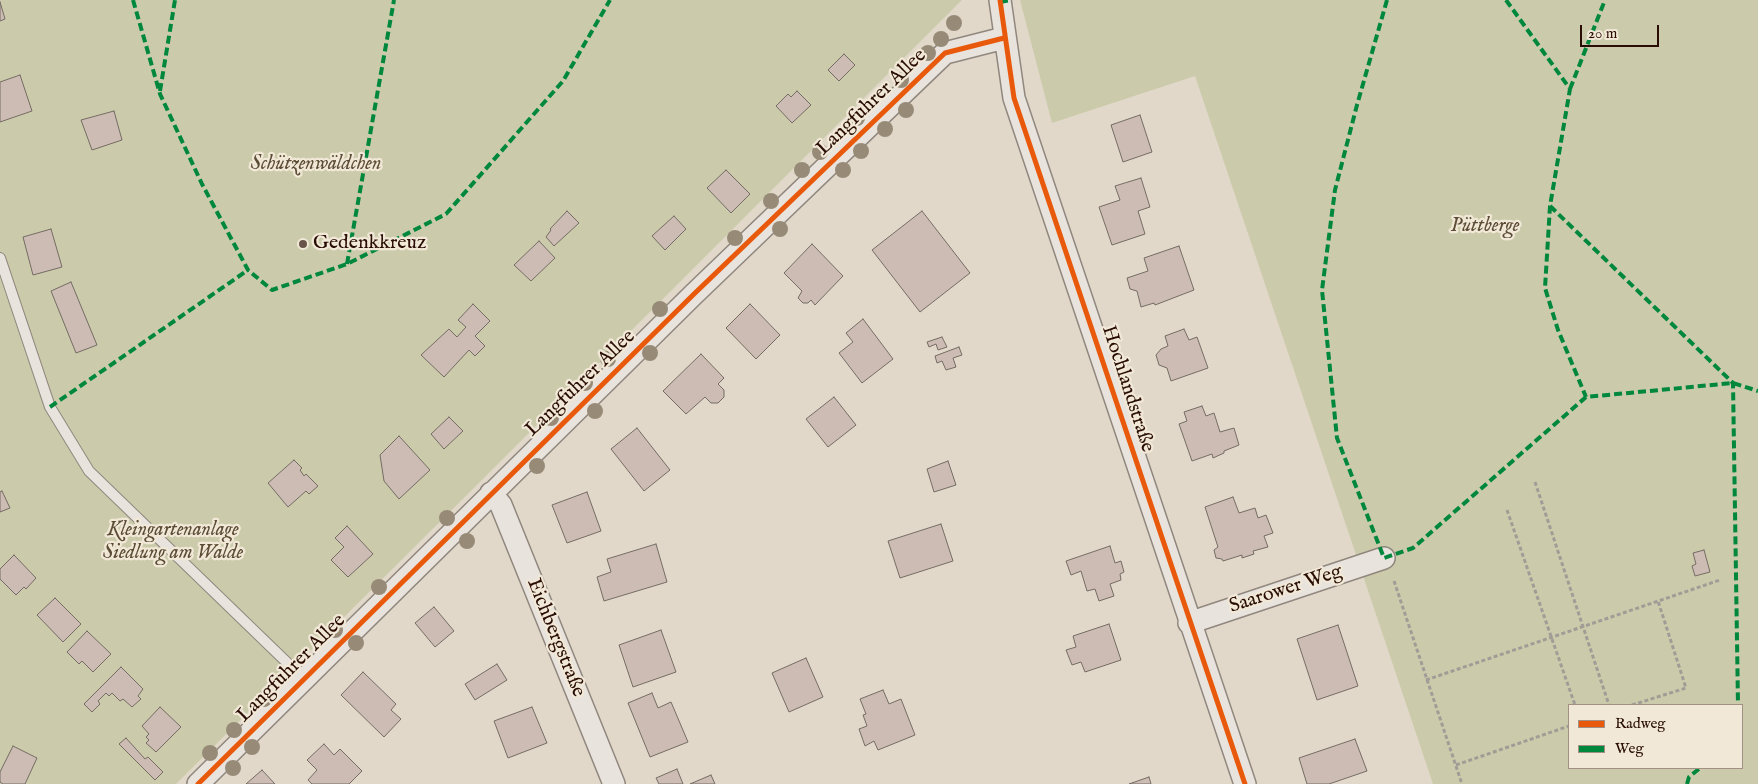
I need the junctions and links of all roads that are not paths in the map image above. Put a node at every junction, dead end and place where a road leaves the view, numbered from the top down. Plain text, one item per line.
1 (1000, 0) edge
2 (1004, 38) junction
3 (0, 258) edge
4 (491, 493) junction
5 (1384, 558) dead end
6 (1189, 623) junction
7 (304, 679) junction
8 (198, 784) edge
9 (614, 784) edge
10 (1245, 784) edge

1 - 2 street, Hochlandstraße
2 - 4 street, Langfuhrer Allee
2 - 6 street, Hochlandstraße
3 - 7 lane
4 - 7 street, Langfuhrer Allee
4 - 9 street, Eichbergstraße
5 - 6 street, Saarower Weg
6 - 10 street, Hochlandstraße
7 - 8 street, Langfuhrer Allee

